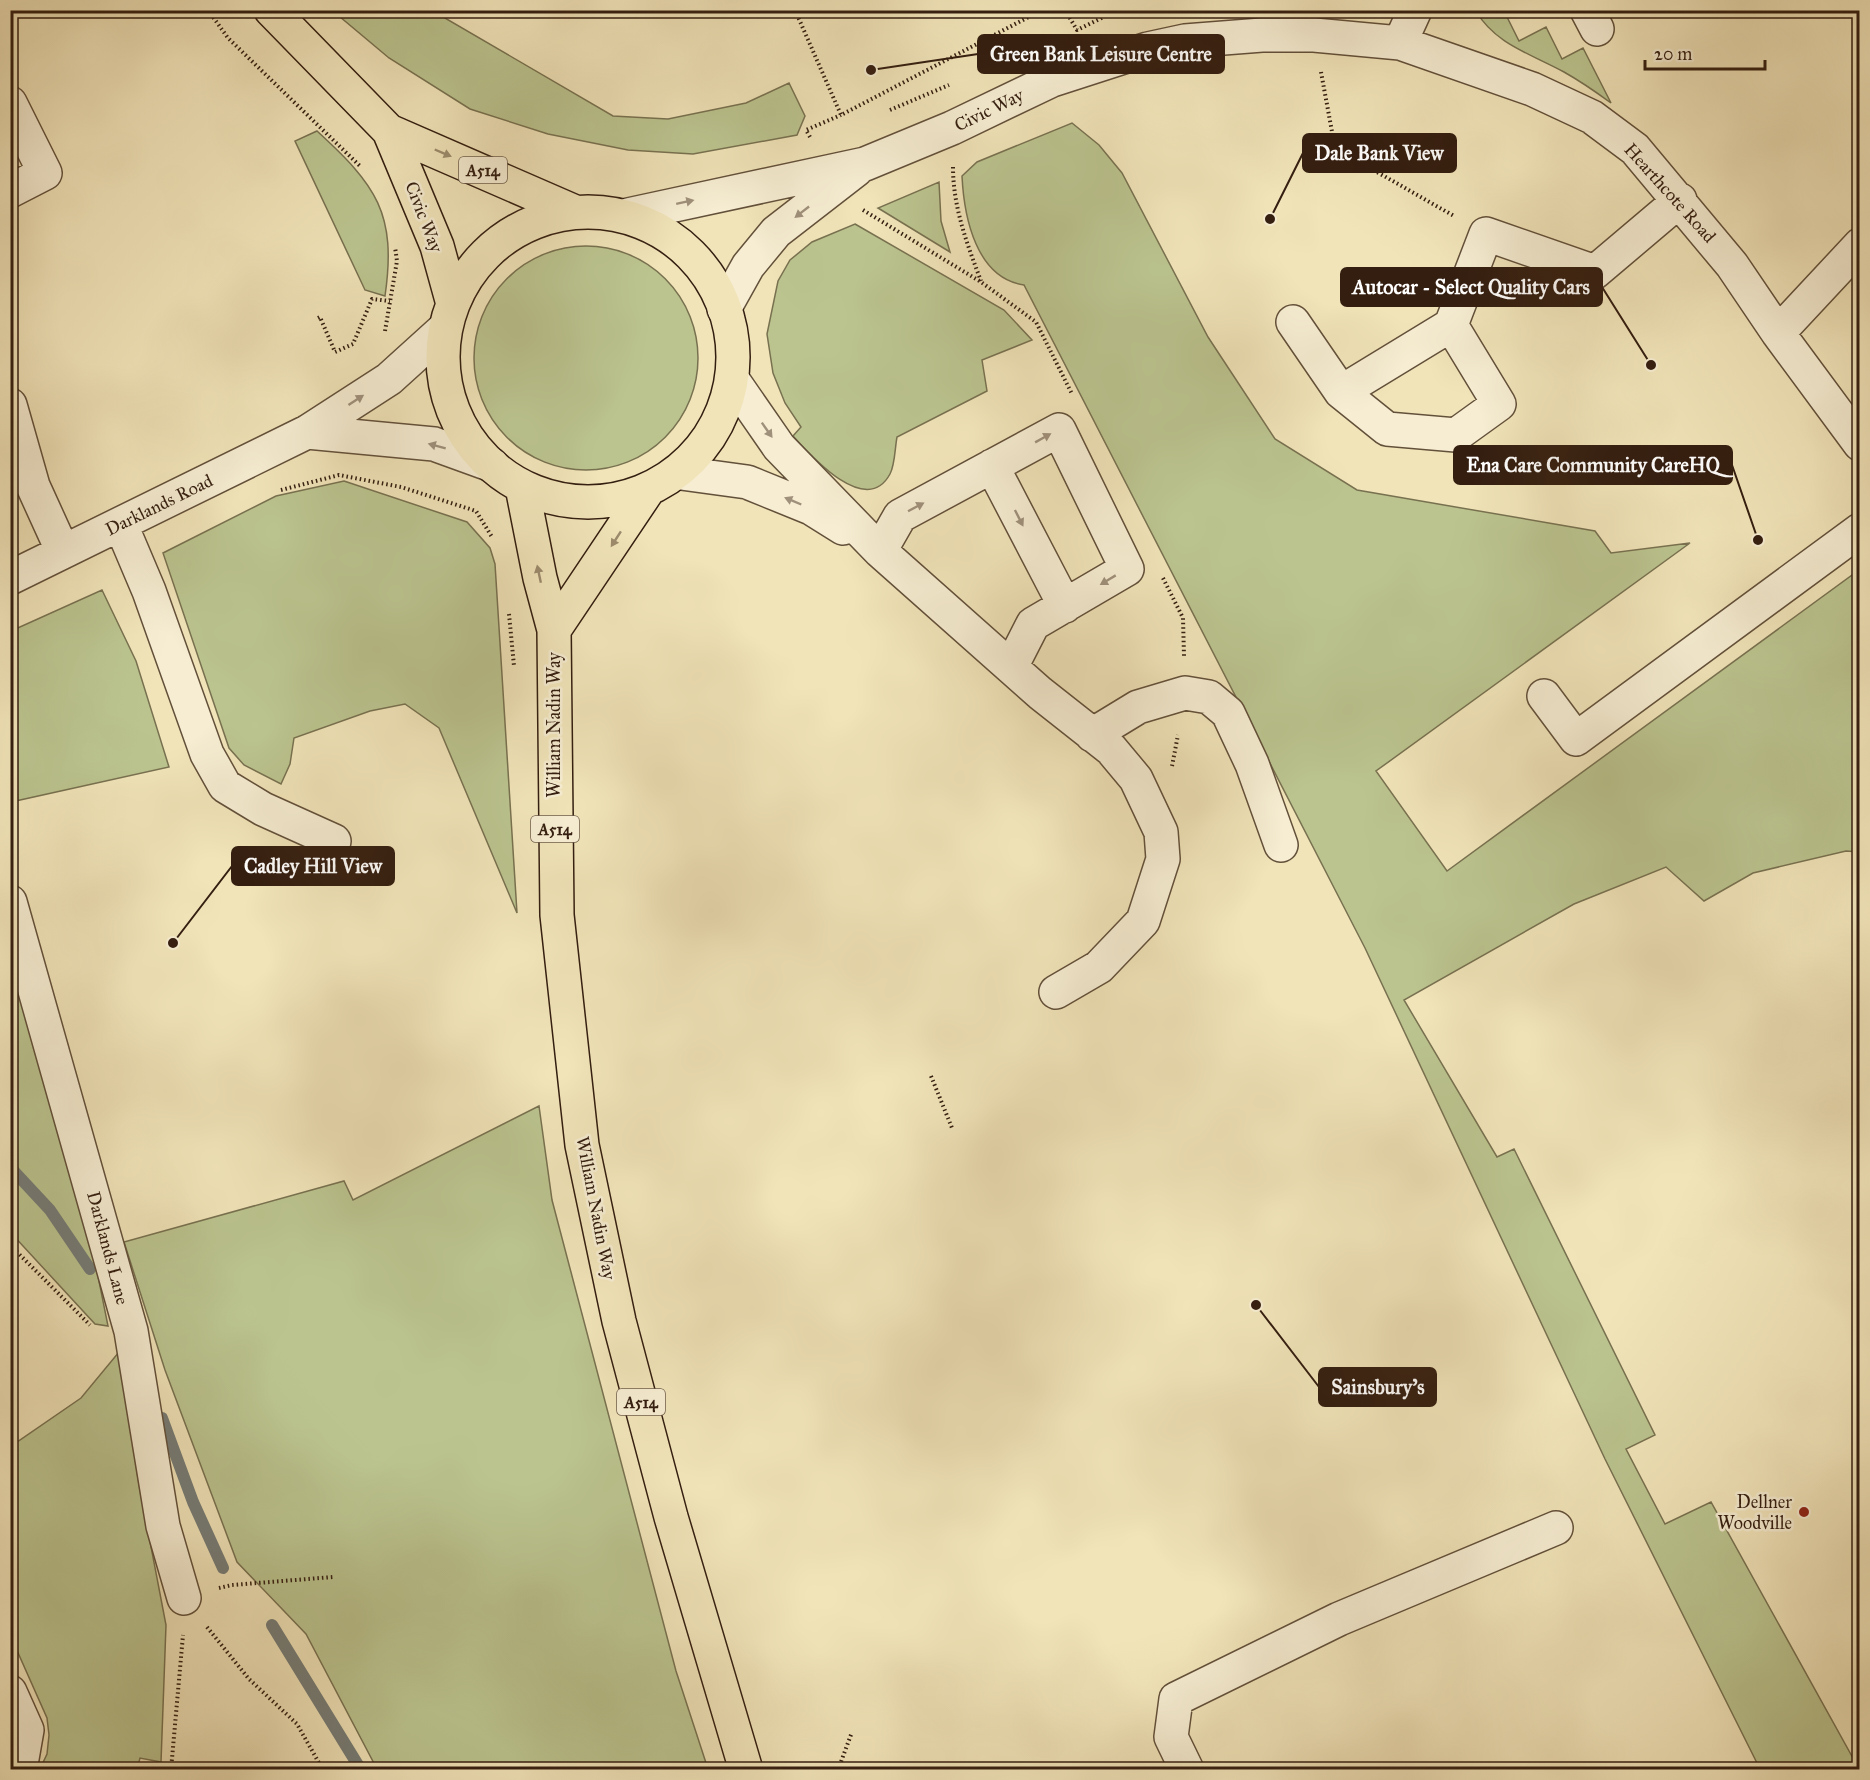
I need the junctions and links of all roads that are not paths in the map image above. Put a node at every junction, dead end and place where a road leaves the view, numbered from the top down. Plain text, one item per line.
1 (270, 10) edge
2 (1415, 10) edge
3 (1400, 44) junction
4 (10, 103) edge
5 (389, 131) junction
6 (865, 164) junction
7 (10, 191) edge
8 (1680, 200) junction
9 (574, 212) junction
10 (628, 214) junction
11 (1860, 245) edge
12 (724, 309) junction
13 (447, 318) junction
14 (1293, 322) dead end
15 (1451, 326) junction
16 (1778, 333) junction
17 (734, 382) junction
18 (1341, 392) junction
19 (10, 405) edge
20 (307, 432) junction
21 (1860, 444) edge
22 (492, 465) junction
23 (992, 466) junction
24 (681, 473) junction
25 (522, 487) junction
26 (648, 490) junction
27 (121, 525) junction
28 (1860, 530) edge
29 (880, 551) junction
30 (63, 552) junction
31 (10, 578) edge
32 (1065, 606) junction
33 (554, 630) junction
34 (1011, 667) junction
35 (1544, 696) dead end
36 (1092, 735) junction
37 (334, 841) dead end
38 (1281, 845) dead end
39 (10, 902) edge
40 (1056, 992) dead end
41 (1556, 1528) dead end
42 (184, 1598) road end
43 (10, 1692) edge
44 (20, 1770) edge
45 (746, 1770) edge
46 (1187, 1770) edge

1 - 5 main road, Civic Way / A514
2 - 3 street
3 - 6 street, Civic Way
3 - 8 street, Hearthcote Road
4 - 7 street
5 -> 9 main road, Civic Way / A514
5 - 13 main road, Civic Way / A514
10 -> 6 street, Civic Way
6 -> 12 street, Civic Way
8 - 15 street
8 - 16 street, Hearthcote Road
9 - 10 main road
9 - 13 main road
10 - 12 main road
11 - 16 street
12 - 17 main road
20 -> 13 street, Darklands Road
13 - 22 main road
14 - 18 street
15 - 18 street
15 - 18 street
16 - 21 street, Hearthcote Road
17 - 24 main road
17 -> 29 street
19 - 30 street
22 -> 20 street
20 - 27 street, Darklands Road
22 - 25 main road
29 -> 23 street
23 -> 32 street
23 -> 32 street
24 - 26 main road
29 -> 24 street
25 - 26 main road
33 -> 25 main road, William Nadin Way / A514
26 -> 33 main road, William Nadin Way
27 - 30 street, Darklands Road
27 - 37 street
28 - 35 street
29 - 34 street
30 - 31 street, Darklands Road
32 - 34 street
33 - 45 main road, William Nadin Way / A514
34 - 36 street
36 - 38 street
36 - 40 street
39 - 42 street, Darklands Lane
41 - 46 street
43 - 44 street

